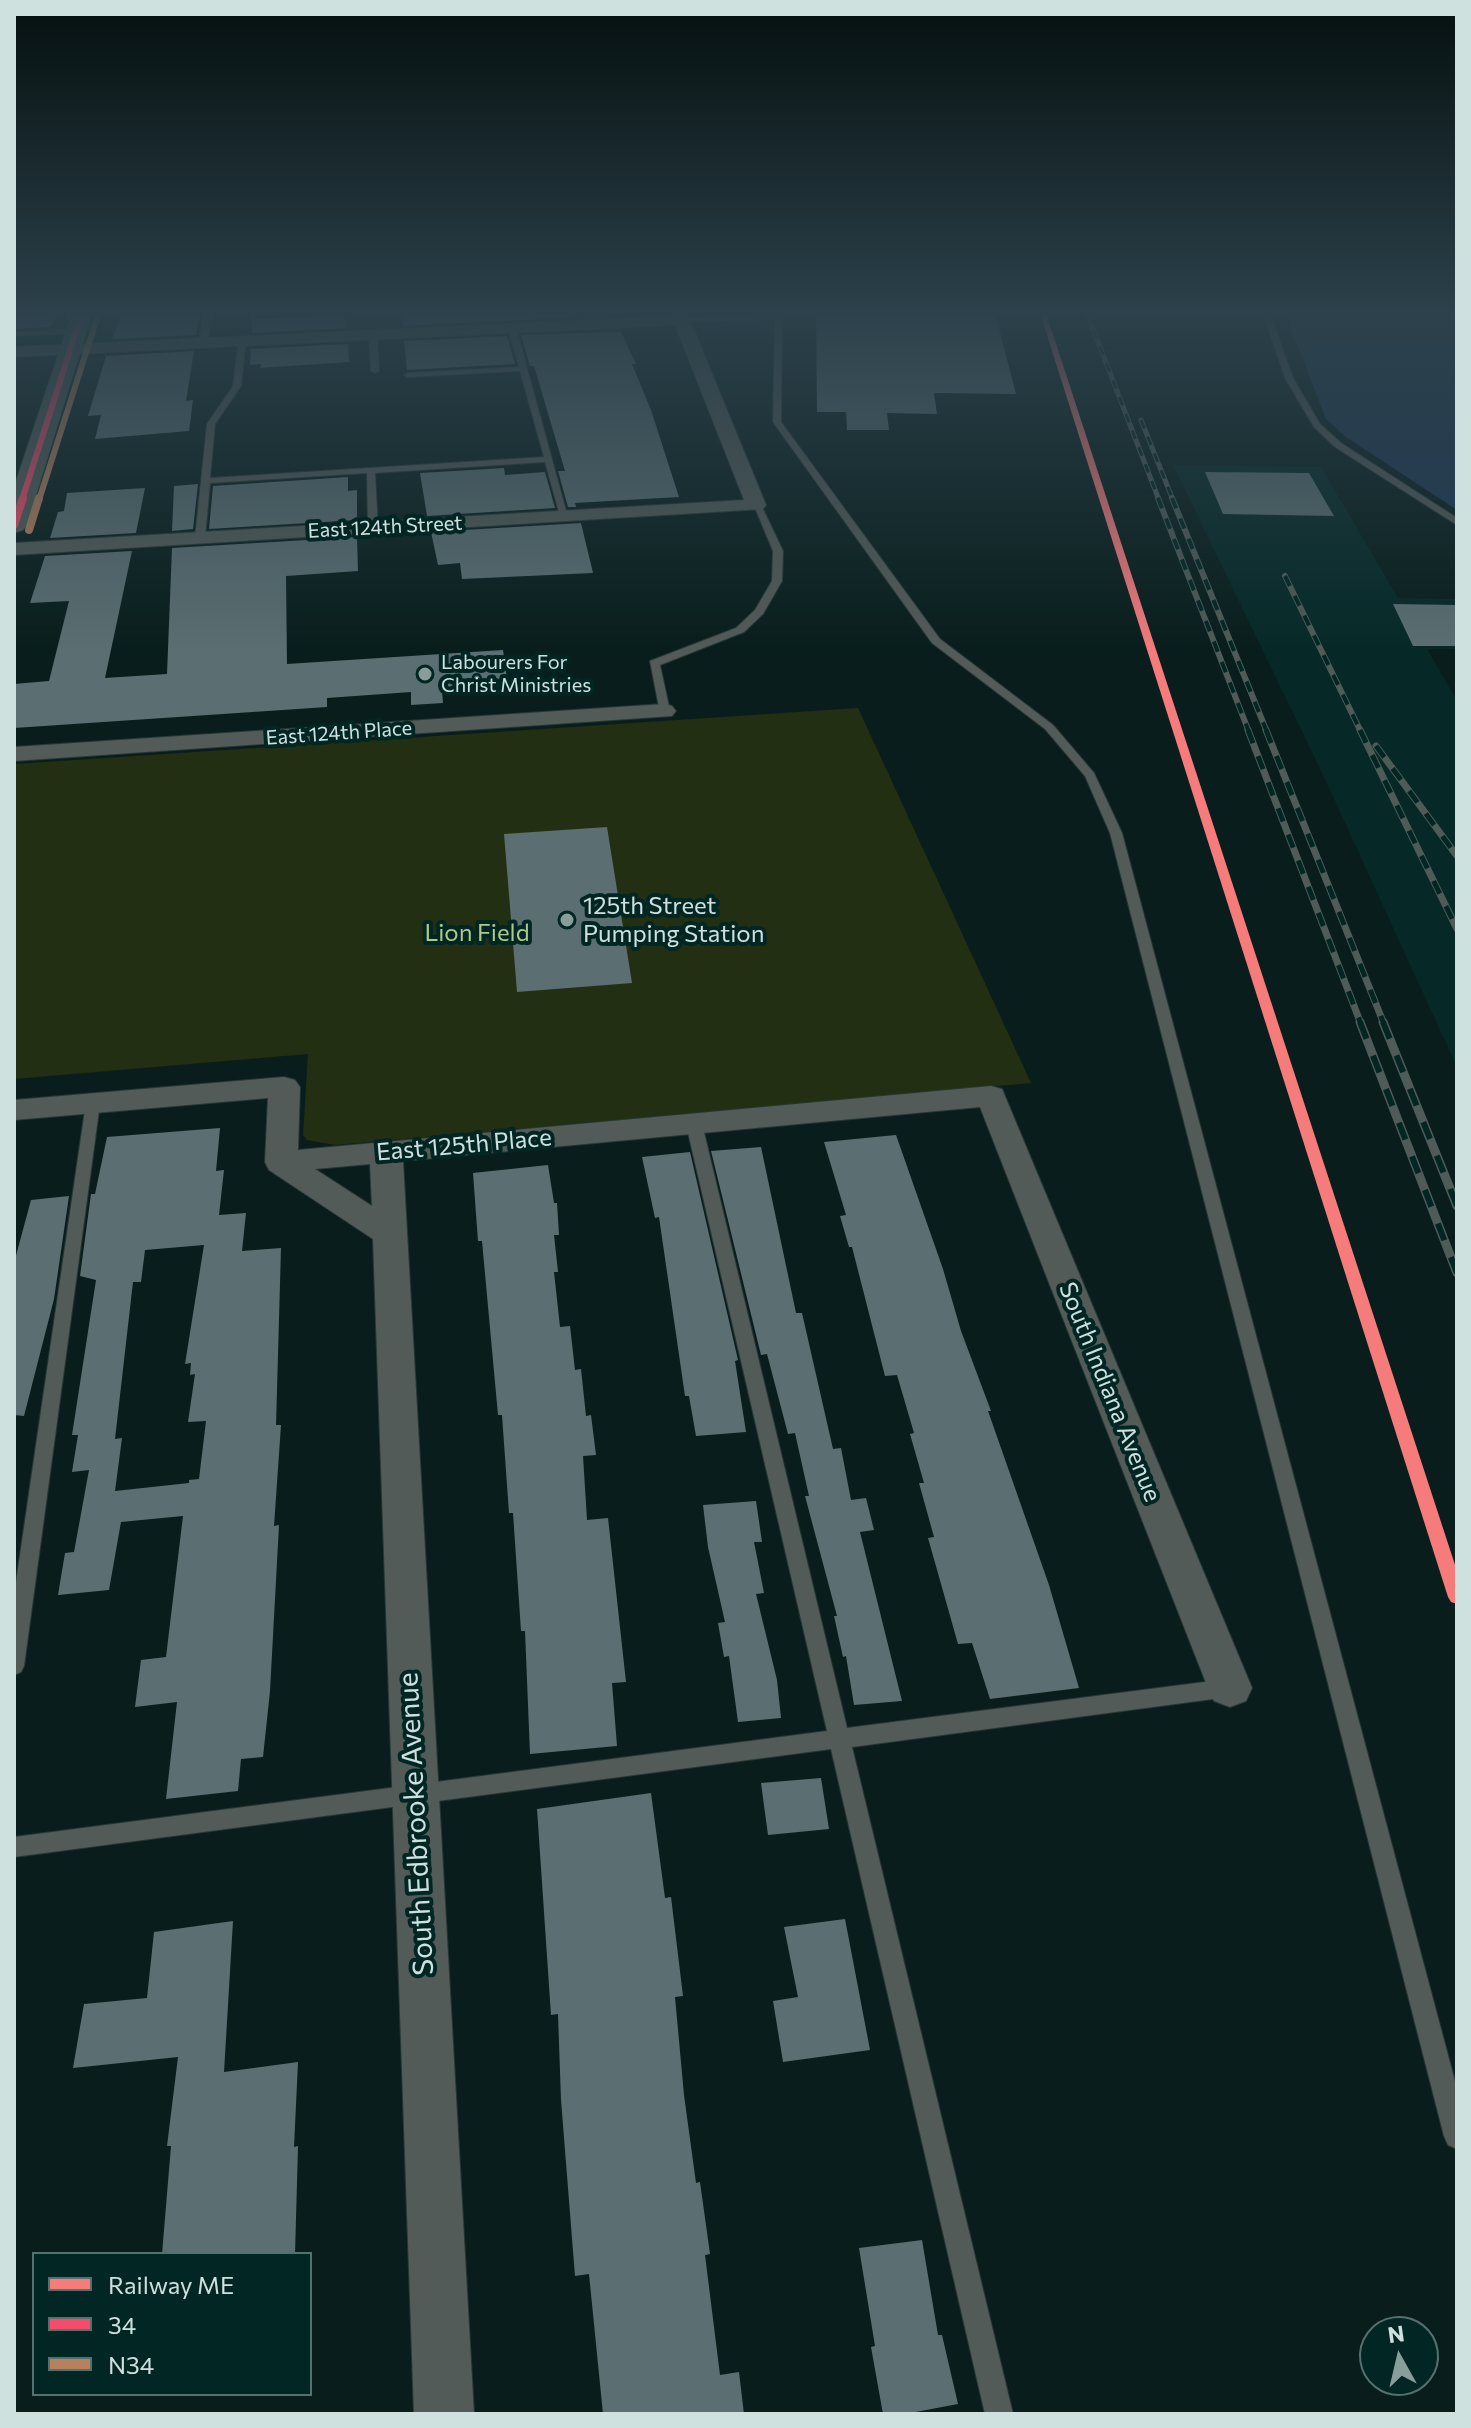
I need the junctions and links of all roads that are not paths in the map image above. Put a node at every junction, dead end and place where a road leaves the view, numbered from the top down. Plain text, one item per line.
1 (45, 426) edge
2 (211, 426) edge
3 (540, 426) edge
4 (724, 426) edge
5 (780, 426) edge
6 (1318, 426) edge
7 (549, 459) junction
8 (371, 471) junction
9 (205, 481) junction
10 (756, 505) junction
11 (565, 516) junction
12 (1457, 522) edge
13 (14, 525) edge
14 (373, 528) junction
15 (200, 538) junction
16 (14, 549) edge
17 (664, 711) joint
18 (14, 754) edge
19 (991, 1096) joint
20 (93, 1103) junction
21 (14, 1110) edge
22 (694, 1124) junction
23 (386, 1152) junction
24 (281, 1162) junction
25 (389, 1234) junction
26 (14, 1666) edge
27 (1230, 1688) joint
28 (840, 1739) junction
29 (415, 1794) junction
30 (14, 1847) edge
31 (1457, 2136) edge
32 (444, 2414) edge
33 (999, 2414) edge

1 - 13 main road
2 - 9 lane
3 - 7 lane
4 - 10 street
5 - 31 lane
6 - 12 lane
7 - 8 lane
7 - 11 lane
8 - 9 lane
8 - 14 lane
9 - 15 lane
10 - 11 street, East 124th Street
10 - 17 lane
11 - 14 street, East 124th Street
14 - 15 street, East 124th Street
15 - 16 street, East 124th Street
17 - 18 street, East 124th Place
19 - 22 street, East 125th Place
19 - 27 street, South Indiana Avenue
20 - 21 street
20 - 24 street
20 - 26 lane
22 - 23 street, East 125th Place
22 - 28 lane
23 - 24 street, East 125th Place
23 - 25 street, South Edbrooke Avenue
24 - 25 street
25 - 29 street, South Edbrooke Avenue
27 - 28 lane
28 - 29 lane
28 - 33 lane
29 - 30 lane
29 - 32 street, South Edbrooke Avenue

